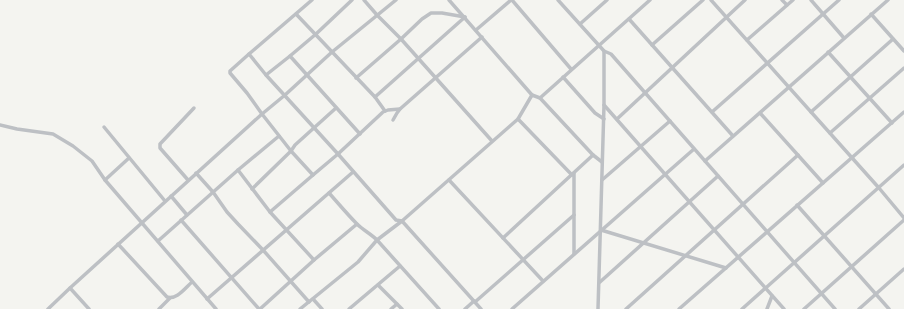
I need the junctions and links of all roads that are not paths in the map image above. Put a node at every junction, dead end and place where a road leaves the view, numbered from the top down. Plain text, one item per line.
1 (312, 0) edge
2 (352, 0) edge
3 (364, 0) edge
4 (396, 0) edge
5 (449, 0) edge
6 (511, 0) edge
7 (558, 0) edge
8 (606, 0) edge
9 (650, 0) edge
10 (703, 0) edge
11 (711, 0) edge
12 (745, 0) edge
13 (782, 0) edge
14 (793, 0) edge
15 (811, 0) edge
16 (840, 0) edge
17 (888, 0) edge
18 (787, 5) junction
19 (296, 14) junction
20 (823, 14) junction
21 (871, 14) junction
22 (377, 15) junction
23 (727, 17) junction
24 (465, 18) junction
25 (629, 19) junction
26 (580, 24) junction
27 (476, 30) junction
28 (316, 34) junction
29 (482, 37) junction
30 (844, 38) junction
31 (401, 39) junction
32 (893, 39) junction
33 (747, 40) junction
34 (652, 45) junction
35 (599, 46) junction
36 (604, 51) junction
37 (904, 51) edge
38 (332, 52) junction
39 (828, 52) junction
40 (249, 54) junction
41 (290, 56) junction
42 (418, 58) junction
43 (768, 63) junction
44 (572, 68) junction
45 (672, 68) junction
46 (904, 68) edge
47 (266, 75) junction
48 (306, 75) junction
49 (563, 77) junction
50 (850, 77) junction
51 (356, 78) junction
52 (435, 78) junction
53 (789, 87) junction
54 (645, 93) junction
55 (285, 95) junction
56 (532, 95) junction
57 (375, 97) junction
58 (540, 98) junction
59 (870, 98) junction
60 (604, 105) junction
61 (194, 108) dead end
62 (336, 108) junction
63 (400, 109) junction
64 (386, 111) junction
65 (712, 112) junction
66 (811, 112) junction
67 (904, 112) edge
68 (760, 113) junction
69 (262, 114) junction
70 (518, 119) junction
71 (604, 119) junction
72 (617, 119) junction
73 (393, 120) dead end
74 (670, 121) junction
75 (892, 123) junction
76 (0, 125) edge
77 (104, 127) dead end
78 (314, 128) junction
79 (360, 134) junction
80 (830, 134) junction
81 (279, 136) junction
82 (733, 136) junction
83 (492, 142) junction
84 (641, 147) junction
85 (694, 149) junction
86 (291, 151) junction
87 (338, 154) junction
88 (593, 154) junction
89 (798, 155) junction
90 (129, 158) junction
91 (851, 158) junction
92 (705, 161) junction
93 (602, 162) junction
94 (904, 165) edge
95 (238, 170) junction
96 (353, 172) junction
97 (196, 173) junction
98 (573, 174) junction
99 (665, 174) junction
100 (313, 175) junction
101 (718, 176) junction
102 (105, 180) junction
103 (188, 180) junction
104 (449, 180) junction
105 (602, 180) junction
106 (823, 183) junction
107 (252, 188) junction
108 (879, 188) junction
109 (213, 192) junction
110 (329, 193) junction
111 (171, 196) junction
112 (165, 201) junction
113 (689, 202) junction
114 (743, 204) junction
115 (797, 205) junction
116 (270, 212) junction
117 (187, 215) junction
118 (574, 215) junction
119 (904, 219) edge
120 (181, 220) junction
121 (402, 221) junction
122 (142, 222) junction
123 (357, 224) junction
124 (287, 230) junction
125 (601, 230) junction
126 (714, 230) junction
127 (767, 232) junction
128 (824, 236) junction
129 (503, 238) junction
130 (377, 240) junction
131 (158, 241) junction
132 (643, 243) junction
133 (118, 244) junction
134 (263, 250) junction
135 (574, 254) junction
136 (686, 256) junction
137 (738, 257) junction
138 (314, 260) junction
139 (523, 260) junction
140 (794, 263) junction
141 (400, 266) junction
142 (852, 267) junction
143 (726, 268) junction
144 (904, 269) edge
145 (232, 278) junction
146 (543, 281) junction
147 (192, 282) junction
148 (291, 282) junction
149 (599, 282) junction
150 (378, 285) junction
151 (70, 288) junction
152 (766, 288) junction
153 (821, 294) junction
154 (876, 294) junction
155 (772, 296) junction
156 (170, 298) junction
157 (313, 298) junction
158 (207, 299) junction
159 (309, 302) junction
160 (475, 302) junction
161 (397, 304) junction
162 (48, 309) edge
163 (89, 309) edge
164 (159, 309) edge
165 (216, 309) edge
166 (259, 309) edge
167 (300, 309) edge
168 (322, 309) edge
169 (349, 309) edge
170 (391, 309) edge
171 (402, 309) edge
172 (439, 309) edge
173 (466, 309) edge
174 (481, 309) edge
175 (512, 309) edge
176 (598, 309) edge
177 (626, 309) edge
178 (679, 309) edge
179 (742, 309) edge
180 (767, 309) edge
181 (784, 309) edge
182 (804, 309) edge
183 (835, 309) edge
184 (859, 309) edge
185 (890, 309) edge

1 - 19 street
2 - 28 street
3 - 22 street
4 - 22 street
5 - 24 street
6 - 27 street
6 - 44 street
7 - 26 street
8 - 26 street
9 - 25 street
10 - 34 street
11 - 23 street
12 - 23 street
13 - 18 street
14 - 18 street
15 - 20 street
16 - 20 street
17 - 21 street
18 - 33 street
19 - 28 street
19 - 40 street
20 - 30 street
20 - 43 street
21 - 30 street
21 - 32 street
22 - 31 street
22 - 38 street
23 - 33 street
23 - 45 street
24 - 27 street
24 - 31 street
24 - 42 street
25 - 34 street
25 - 35 street
26 - 35 street
27 - 29 street
28 - 38 street
28 - 41 street
29 - 52 street
29 - 56 street
30 - 39 street
31 - 42 street
31 - 51 street
32 - 37 street
32 - 50 street
33 - 43 street
34 - 45 street
35 - 36 street
35 - 44 street
36 - 54 street
36 - 60 street
38 - 48 street
38 - 51 street
39 - 50 street
39 - 53 street
40 - 47 street
40 - 69 street
41 - 47 street
41 - 48 street
42 - 52 street
42 - 57 street
43 - 53 street
43 - 65 street
44 - 49 street
45 - 54 street
45 - 65 street
46 - 59 street
47 - 55 street
48 - 55 street
48 - 62 street
49 - 58 street
49 - 71 street
50 - 59 street
50 - 66 street
51 - 57 street
52 - 63 street
52 - 83 street
53 - 66 street
53 - 68 street
54 - 72 street
54 - 74 street
55 - 69 street
55 - 78 street
56 - 58 street
56 - 70 street
57 - 64 street
58 - 88 street
59 - 75 street
59 - 80 street
60 - 71 street
60 - 72 street
61 - 103 street
62 - 78 street
62 - 79 street
63 - 64 street
63 - 73 street
64 - 79 street
65 - 82 street
66 - 80 street
67 - 75 street
68 - 82 street
68 - 89 street
69 - 81 street
69 - 97 street
70 - 83 street
70 - 98 street
71 - 93 street
72 - 84 street
74 - 84 street
74 - 85 street
75 - 91 street
76 - 102 street
77 - 90 street
78 - 86 street
78 - 87 street
79 - 87 street
80 - 91 street
81 - 86 street
81 - 95 street
82 - 92 street
83 - 104 street
84 - 99 street
84 - 105 street
85 - 92 street
85 - 99 street
86 - 100 street
86 - 107 street
87 - 96 street
87 - 100 street
88 - 93 street
88 - 98 street
89 - 106 street
89 - 114 street
90 - 102 street
90 - 112 street
91 - 106 street
91 - 108 street
92 - 101 street
93 - 105 street
94 - 108 street
95 - 107 street
95 - 109 street
96 - 110 street
96 - 121 street
97 - 103 street
97 - 109 street
98 - 118 street
98 - 129 street
99 - 113 street
99 - 125 street
100 - 116 street
101 - 113 street
101 - 114 street
102 - 122 street
103 - 111 street
104 - 121 street
104 - 129 street
105 - 125 street
106 - 115 street
107 - 116 street
108 - 119 street
108 - 128 street
109 - 117 street
109 - 134 street
110 - 123 street
110 - 124 street
111 - 112 street
111 - 117 street
112 - 122 street
113 - 126 street
113 - 132 street
114 - 126 street
114 - 127 street
115 - 127 street
115 - 128 street
116 - 124 street
117 - 120 street
118 - 135 street
118 - 139 street
119 - 142 street
120 - 131 street
120 - 145 street
121 - 130 street
121 - 160 street
122 - 131 street
122 - 133 street
123 - 130 street
123 - 138 street
124 - 134 street
124 - 138 street
125 - 132 street
125 - 135 street
125 - 149 street
126 - 136 street
126 - 137 street
127 - 137 street
127 - 140 street
128 - 140 street
128 - 142 street
129 - 139 street
130 - 141 street
130 - 157 street
131 - 147 street
132 - 136 street
132 - 149 street
133 - 151 street
133 - 156 street
134 - 145 street
134 - 148 street
135 - 146 street
136 - 143 street
136 - 177 street
137 - 143 street
137 - 152 street
138 - 148 street
139 - 146 street
139 - 160 street
140 - 152 street
140 - 153 street
141 - 150 street
141 - 172 street
142 - 153 street
142 - 154 street
143 - 178 street
144 - 154 street
145 - 158 street
145 - 166 street
146 - 175 street
147 - 156 street
147 - 158 street
148 - 159 street
148 - 166 street
149 - 176 street
150 - 161 street
150 - 169 street
151 - 162 street
151 - 163 street
152 - 155 street
152 - 179 street
153 - 182 street
153 - 183 street
154 - 184 street
154 - 185 street
155 - 180 street
155 - 181 street
156 - 164 street
157 - 159 street
157 - 168 street
158 - 165 street
159 - 167 street
160 - 173 street
160 - 174 street
161 - 170 street
161 - 171 street

